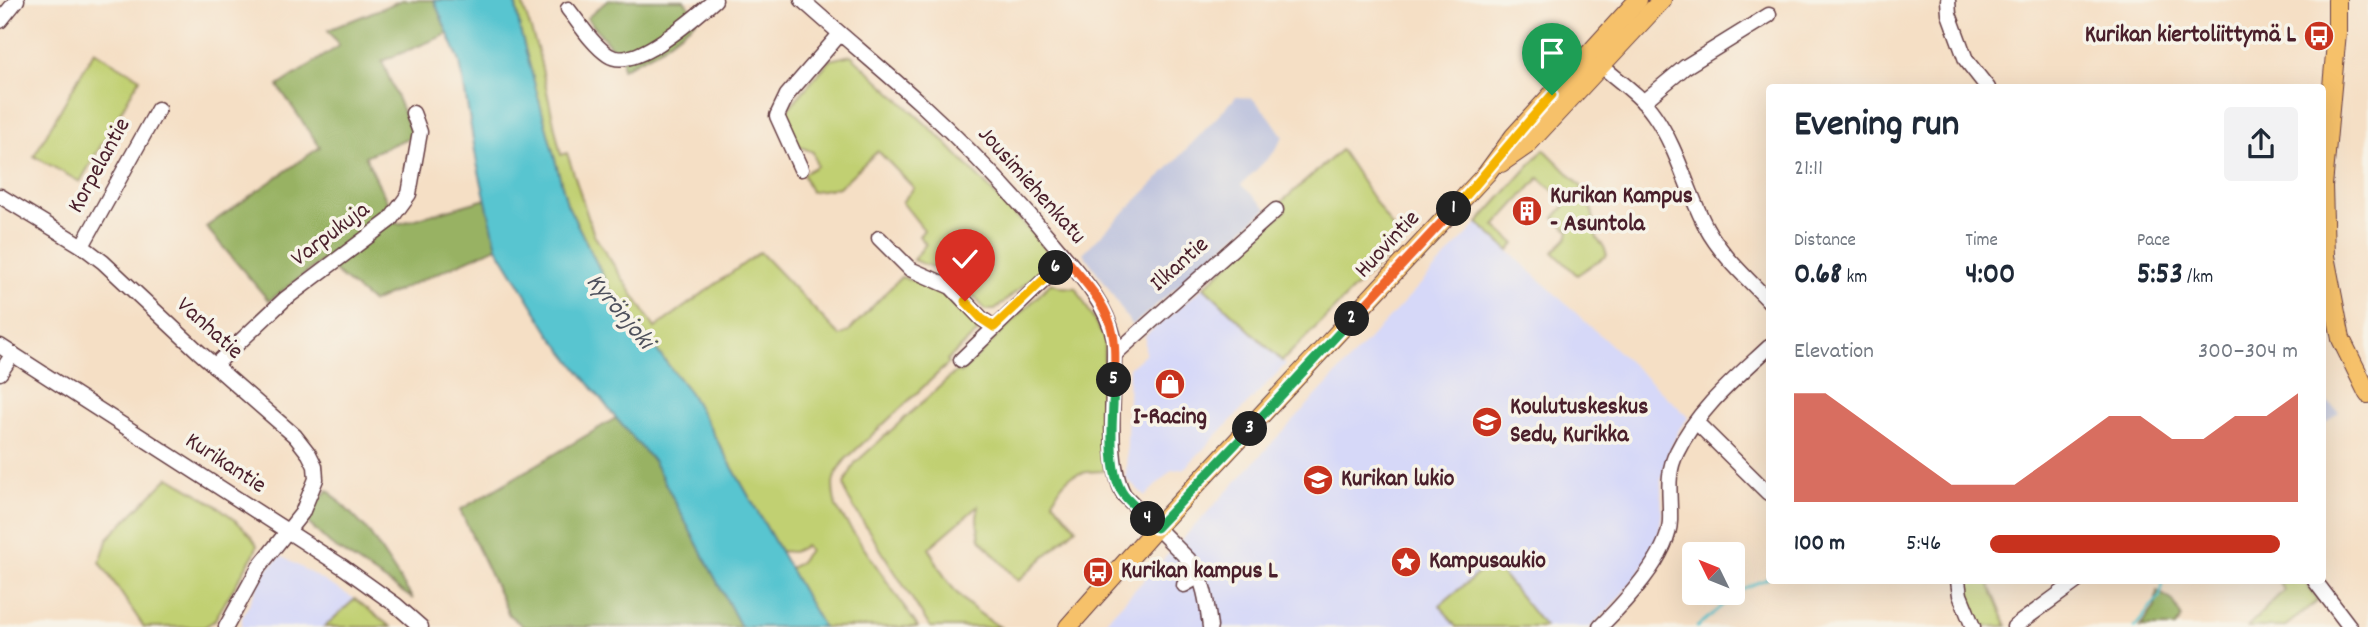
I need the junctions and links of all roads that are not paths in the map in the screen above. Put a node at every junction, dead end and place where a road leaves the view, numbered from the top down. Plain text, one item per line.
1 (16, 0) edge
2 (715, 0) edge
3 (802, 0) edge
4 (1638, 0) edge
5 (1662, 0) edge
6 (1948, 0) edge
7 (2337, 0) edge
8 (568, 9) dead end
9 (1769, 15) dead end
10 (0, 20) edge
11 (840, 34) junction
12 (1595, 60) junction
13 (1986, 84) edge
14 (1643, 102) junction
15 (158, 109) dead end
16 (413, 113) dead end
17 (2326, 153) edge
18 (801, 169) dead end
19 (0, 196) edge
20 (1276, 210) dead end
21 (879, 238) dead end
22 (82, 246) junction
23 (1066, 259) junction
24 (2326, 261) edge
25 (1766, 298) edge
26 (994, 327) junction
27 (6, 350) edge
28 (1766, 350) edge
29 (1115, 354) junction
30 (961, 360) dead end
31 (214, 366) junction
32 (0, 373) edge
33 (2368, 394) edge
34 (1696, 422) junction
35 (1766, 490) edge
36 (1156, 528) junction
37 (286, 531) junction
38 (1200, 576) junction
39 (1958, 584) edge
40 (2073, 584) edge
41 (2317, 584) edge
42 (1184, 585) dead end
43 (226, 627) edge
44 (421, 627) edge
45 (1068, 627) edge
46 (1210, 627) edge
47 (1600, 627) edge
48 (1973, 627) edge
49 (2014, 627) edge
50 (2350, 627) edge

1 - 10 street
2 - 8 street
3 - 11 street, Jousimiehenkatu
4 - 12 main road, Huovintie
5 - 12 main road, Huovintie
6 - 13 street
7 - 17 main road
9 - 14 street
11 - 18 street
11 - 23 street, Jousimiehenkatu
12 - 14 street
12 - 36 main road, Huovintie
14 - 25 street
15 - 22 street, Korpelantie
16 - 31 street, Varpukuja
19 - 22 street, Vanhatie
20 - 29 street, Ilkantie
21 - 26 street
22 - 31 street, Vanhatie
23 - 26 street
23 - 29 street, Jousimiehenkatu
24 - 33 main road
26 - 30 street
27 - 32 street
27 - 37 street, Kurikantie
28 - 34 street
29 - 36 street, Jousimiehenkatu
31 - 37 street, Vanhatie
34 - 35 street
34 - 47 street
36 - 38 street, Jousimiehenkatu
36 - 45 main road, Huovintie
37 - 43 street, Vanhatie
37 - 44 street, Kurikantie
38 - 42 street
38 - 46 street
39 - 48 street
40 - 49 street
41 - 50 street

